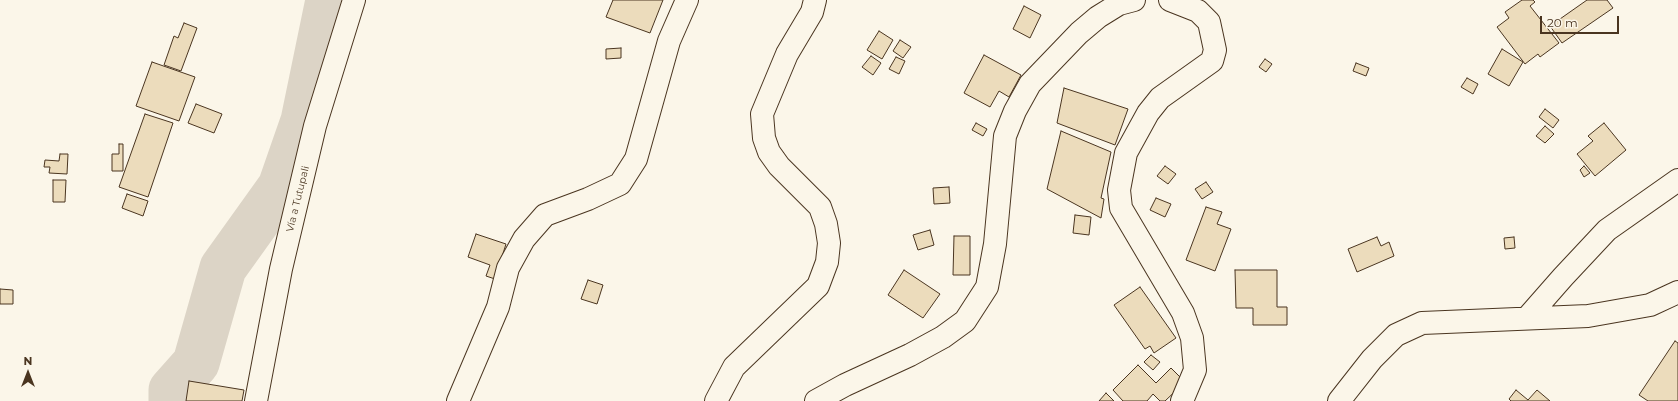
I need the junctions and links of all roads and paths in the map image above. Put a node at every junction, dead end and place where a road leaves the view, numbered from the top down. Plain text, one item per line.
1 (354, 0) edge
2 (687, 0) edge
3 (815, 0) edge
4 (1134, 0) edge
5 (1170, 0) edge
6 (1678, 180) edge
7 (1678, 292) edge
8 (1527, 318) junction
9 (256, 401) edge
10 (458, 401) edge
11 (716, 401) edge
12 (816, 401) edge
13 (1182, 401) edge
14 (1339, 401) edge

1 - 9 street, Vía a Tutupali
2 - 10 street
3 - 11 street
4 - 12 street
5 - 13 street
6 - 8 street
7 - 8 street
8 - 14 street

